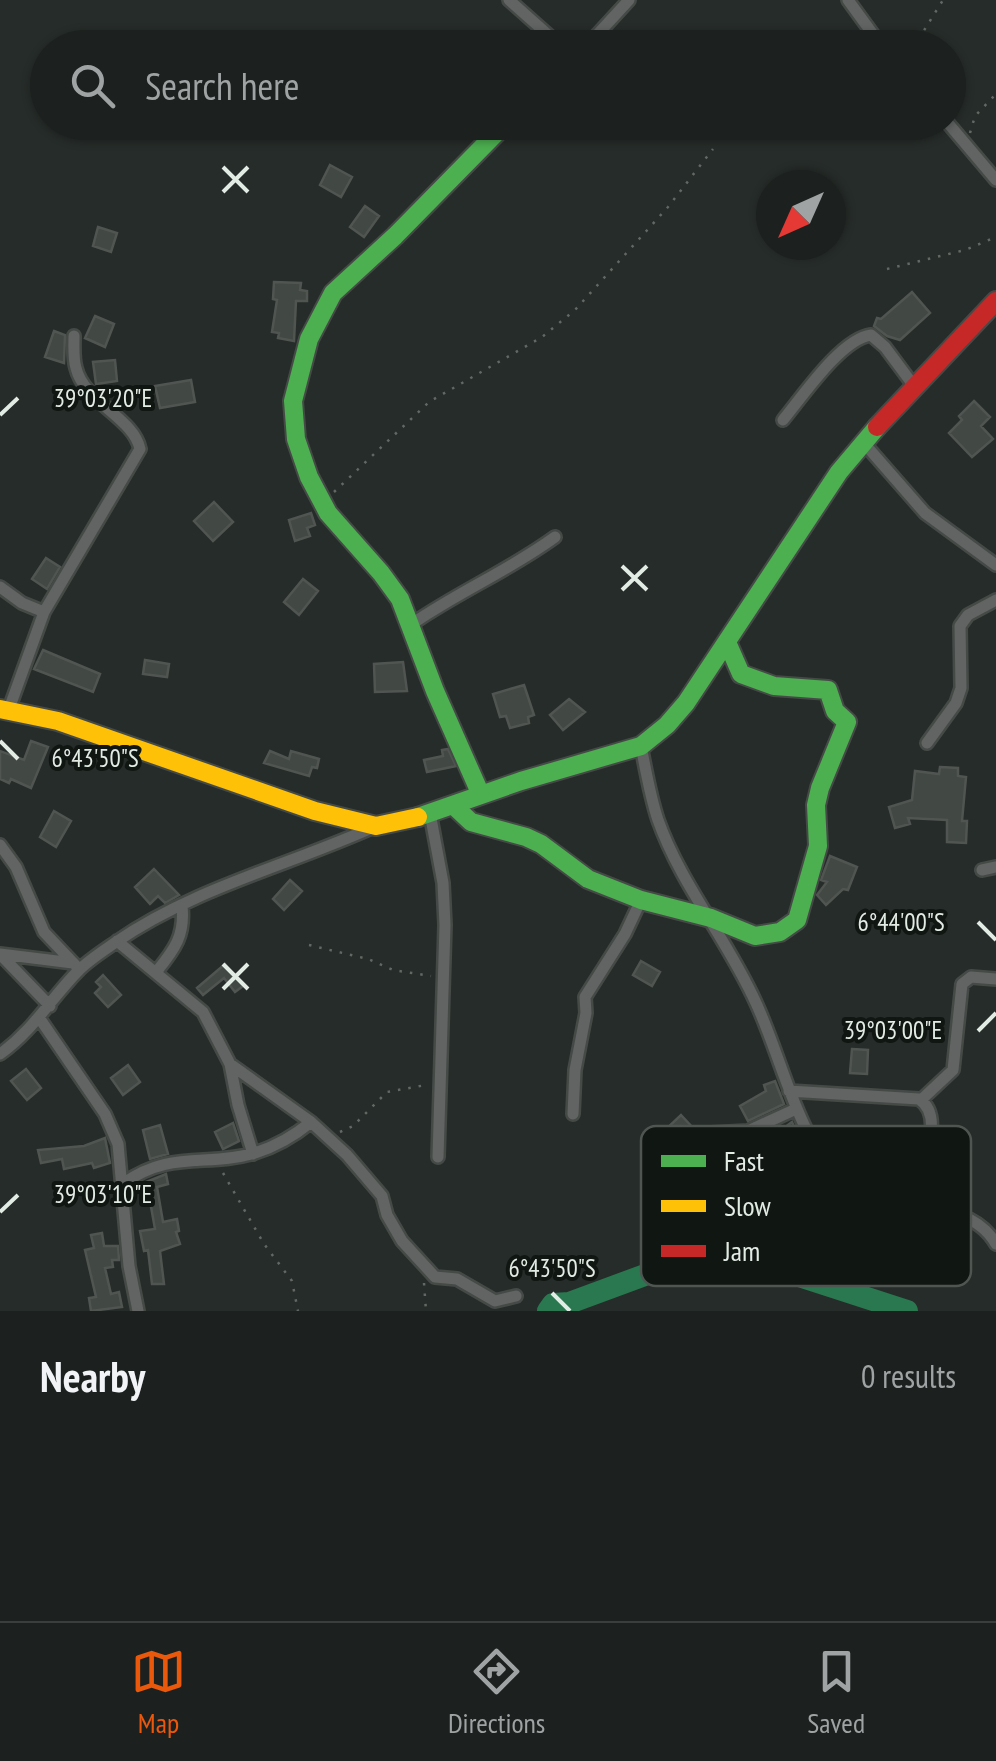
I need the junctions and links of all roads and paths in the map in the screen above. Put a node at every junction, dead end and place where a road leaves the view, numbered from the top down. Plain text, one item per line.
1 (509, 0) edge
2 (629, 0) edge
3 (848, 0) edge
4 (943, 0) edge
5 (543, 30) edge
6 (602, 30) edge
7 (870, 30) edge
8 (924, 30) edge
9 (996, 94) edge
10 (489, 140) edge
11 (963, 140) edge
12 (968, 146) junction
13 (713, 149) dead end
14 (996, 180) edge
15 (996, 237) edge
16 (888, 269) dead end
17 (996, 301) edge
18 (74, 336) dead end
19 (914, 386) junction
20 (783, 420) dead end
21 (863, 442) junction
22 (322, 503) junction
23 (556, 537) dead end
24 (996, 565) edge
25 (0, 587) edge
26 (996, 600) edge
27 (44, 612) junction
28 (412, 624) junction
29 (728, 642) junction
30 (4, 709) edge
31 (926, 744) dead end
32 (641, 746) junction
33 (481, 795) junction
34 (454, 806) junction
35 (430, 814) junction
36 (376, 826) junction
37 (0, 845) edge
38 (996, 867) edge
39 (982, 870) dead end
40 (641, 900) junction
41 (182, 906) junction
42 (710, 918) junction
43 (117, 941) junction
44 (308, 945) dead end
45 (0, 954) edge
46 (76, 966) junction
47 (157, 971) junction
48 (442, 978) junction
49 (996, 980) edge
50 (50, 1006) junction
51 (40, 1018) junction
52 (0, 1054) edge
53 (230, 1064) junction
54 (438, 1084) junction
55 (789, 1091) junction
56 (921, 1100) junction
57 (796, 1109) junction
58 (572, 1114) dead end
59 (312, 1122) junction
60 (759, 1126) edge
61 (805, 1126) edge
62 (929, 1126) edge
63 (324, 1133) junction
64 (253, 1154) junction
65 (438, 1157) dead end
66 (216, 1158) junction
67 (124, 1182) junction
68 (971, 1219) edge
69 (996, 1244) edge
70 (422, 1263) junction
71 (516, 1296) dead end
72 (138, 1311) edge
73 (298, 1311) edge
74 (426, 1311) edge

1 - 5 street
2 - 6 street
3 - 7 street
4 - 8 path
9 - 12 path
10 - 22 street
11 - 12 street
12 - 14 street
13 - 22 path
15 - 16 path
17 - 19 street
18 - 27 street
19 - 20 street
19 - 21 street
21 - 24 street
21 - 29 street
22 - 28 street
23 - 28 street
25 - 27 street
26 - 31 street
27 - 30 street
28 - 33 street
29 - 32 street
29 - 42 street
30 - 36 street
32 - 33 street
32 - 42 street
33 - 34 street
34 - 35 street
34 - 40 street
35 - 36 street
35 - 48 street
36 - 41 street
37 - 46 street
38 - 39 street
40 - 42 street
40 - 58 street
41 - 43 street
41 - 47 street
42 - 55 street
43 - 46 street
43 - 47 street
44 - 48 path
45 - 46 street
45 - 50 street
46 - 50 street
47 - 53 street
48 - 54 street
49 - 56 street
50 - 51 street
51 - 52 street
51 - 67 street
53 - 59 street
53 - 64 street
54 - 63 path
54 - 65 street
55 - 56 street
55 - 57 street
56 - 62 street
57 - 60 street
57 - 61 street
59 - 63 street
59 - 64 street
63 - 70 street
64 - 66 street
66 - 67 street
66 - 73 path
67 - 72 street
68 - 69 street
70 - 71 street
70 - 74 path

